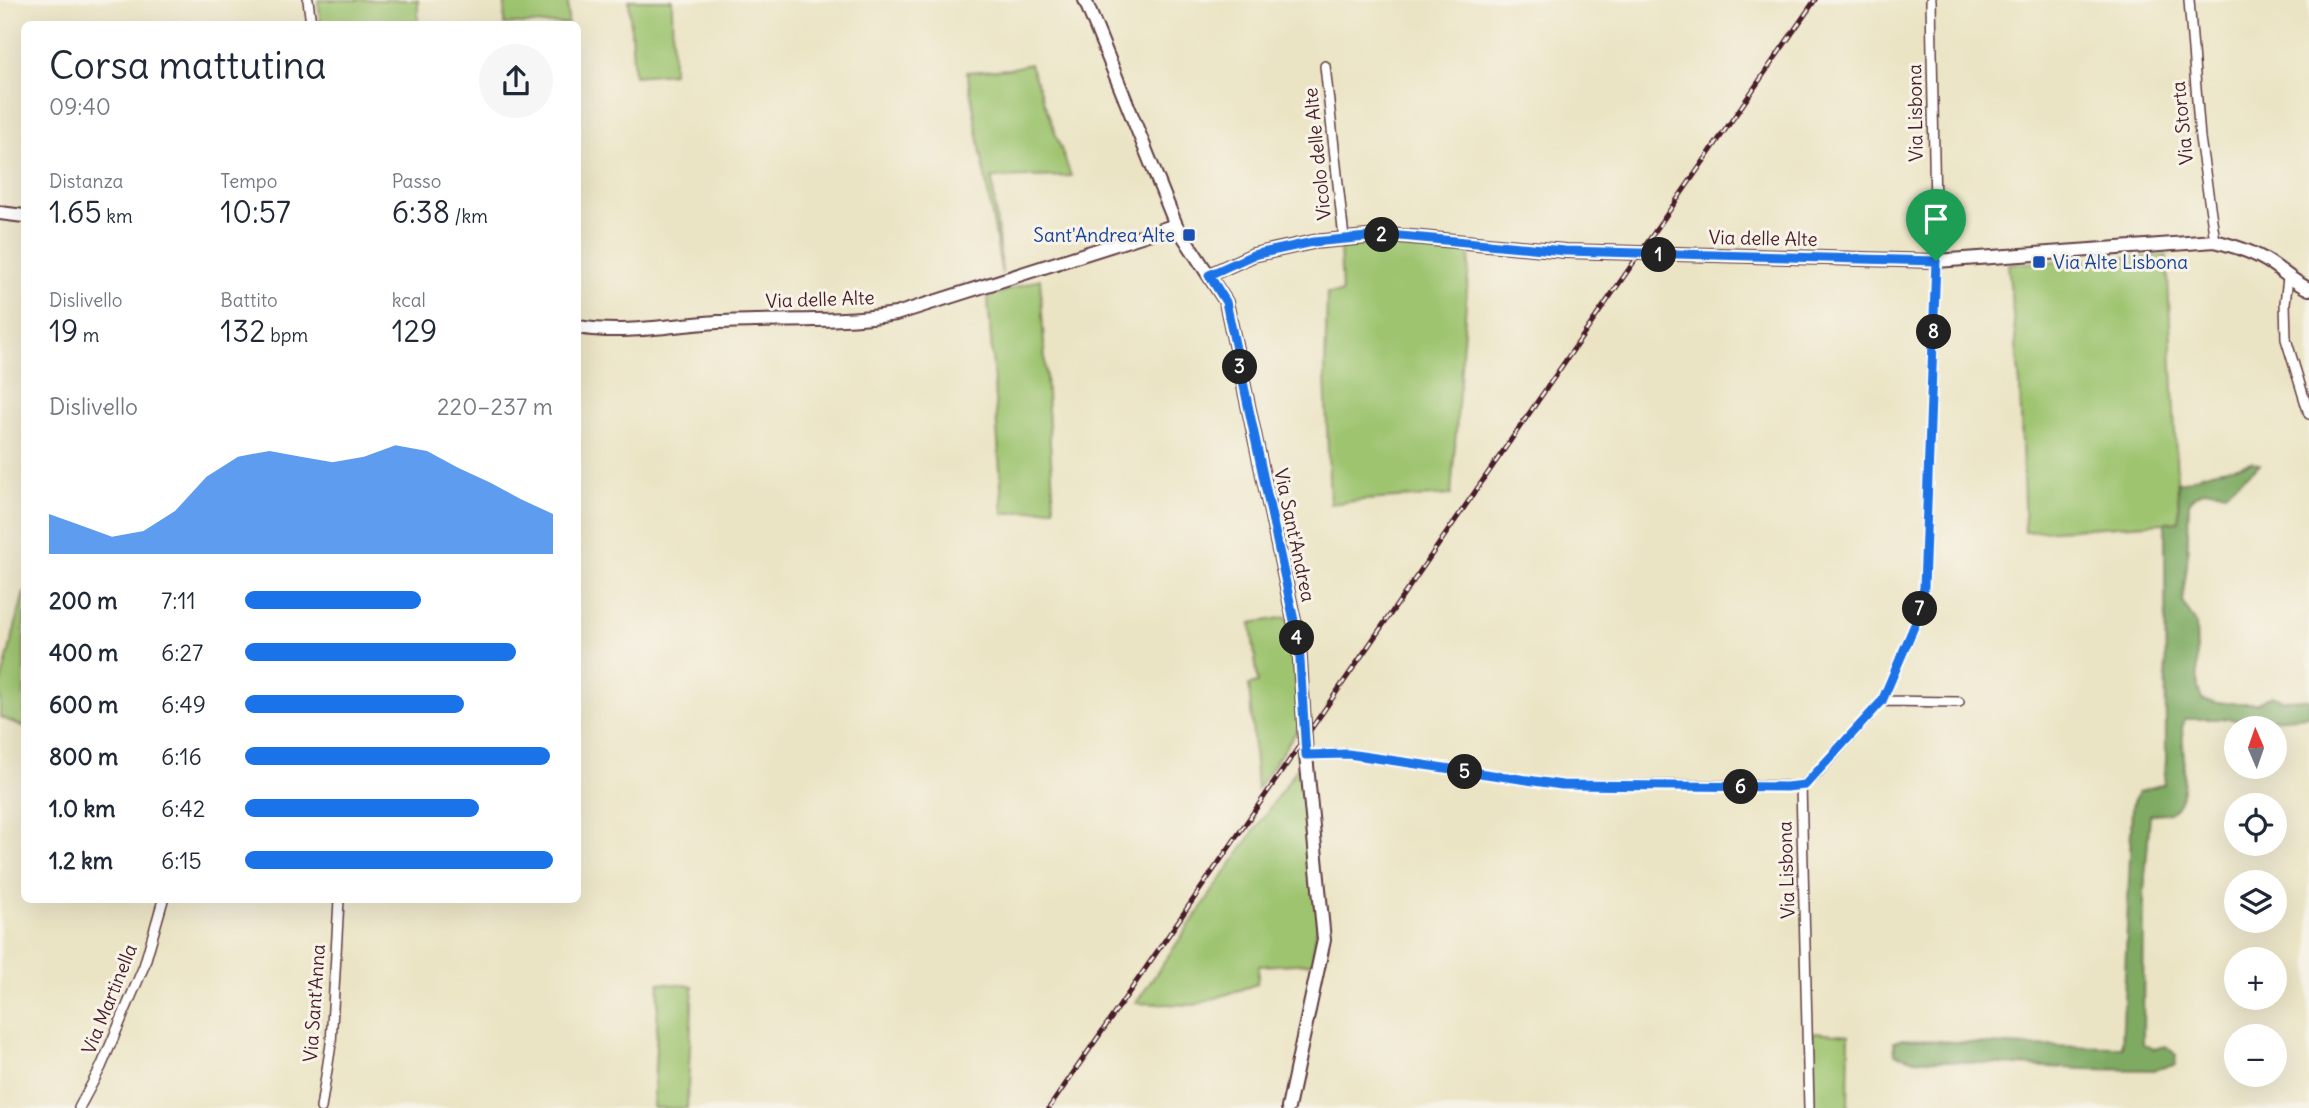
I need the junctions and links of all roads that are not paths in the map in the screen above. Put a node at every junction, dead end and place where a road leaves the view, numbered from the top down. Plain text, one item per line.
1 (308, 0) edge
2 (1085, 0) edge
3 (1931, 0) edge
4 (2189, 0) edge
5 (311, 21) edge
6 (1325, 66) dead end
7 (0, 213) edge
8 (21, 216) edge
9 (1177, 225) junction
10 (1344, 238) junction
11 (2215, 241) junction
12 (1936, 261) junction
13 (1209, 275) junction
14 (2288, 278) junction
15 (2309, 289) edge
16 (581, 327) edge
17 (2309, 414) edge
18 (1882, 701) junction
19 (1959, 702) dead end
20 (1306, 755) junction
21 (1801, 785) junction
22 (162, 903) edge
23 (339, 903) edge
24 (79, 1108) edge
25 (321, 1108) edge
26 (1288, 1108) edge
27 (1809, 1108) edge

1 - 5 street
2 - 9 street, Via Sant'Andrea
3 - 12 street, Via Lisbona
4 - 11 street, Via Storta
6 - 10 street, Vicolo delle Alte
7 - 8 street
9 - 13 street, Via Sant'Andrea
9 - 16 street, Via delle Alte
10 - 12 street, Via delle Alte
10 - 13 street, Via delle Alte
11 - 12 street, Via delle Alte
11 - 14 street, Via delle Alte
12 - 18 street, Via Lisbona
13 - 20 street, Via Sant'Andrea
14 - 15 street, Via delle Alte
14 - 17 street
18 - 19 street
18 - 21 street, Via Lisbona
20 - 21 street
20 - 26 street, Via Sant'Andrea
21 - 27 street, Via Lisbona
22 - 24 street, Via Martinella
23 - 25 street, Via Sant'Anna

